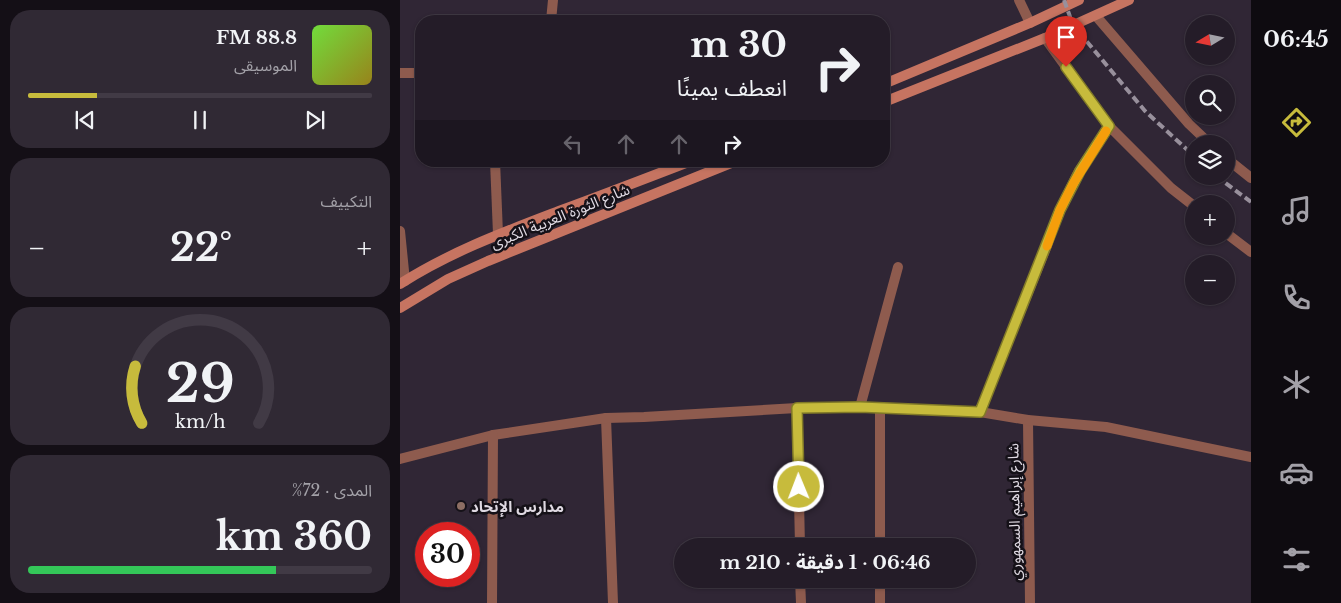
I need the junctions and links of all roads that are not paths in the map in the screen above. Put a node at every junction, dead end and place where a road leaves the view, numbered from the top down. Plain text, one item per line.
1 (553, 0) edge
2 (1019, 0) edge
3 (1079, 0) edge
4 (1129, 0) edge
5 (551, 15) edge
6 (1096, 16) junction
7 (1030, 23) junction
8 (1045, 38) junction
9 (400, 73) edge
10 (415, 73) edge
11 (890, 81) edge
12 (890, 100) edge
13 (1109, 126) junction
14 (1201, 135) edge
15 (1235, 165) edge
16 (495, 167) edge
17 (676, 167) edge
18 (721, 167) edge
19 (1251, 178) edge
20 (1185, 199) edge
21 (400, 231) edge
22 (498, 234) junction
23 (1235, 240) edge
24 (1251, 252) edge
25 (898, 267) dead end
26 (402, 283) edge
27 (400, 308) edge
28 (860, 407) junction
29 (797, 408) junction
30 (880, 408) junction
31 (980, 412) junction
32 (606, 418) junction
33 (1028, 420) junction
34 (493, 435) junction
35 (1251, 457) edge
36 (400, 460) edge
37 (800, 538) edge
38 (880, 538) edge
39 (800, 588) edge
40 (880, 588) edge
41 (492, 603) edge
42 (613, 603) edge
43 (801, 603) edge
44 (880, 603) edge
45 (1030, 603) edge

1 - 5 street
2 - 7 street
3 - 7 main road
4 - 6 main road
6 - 8 main road
6 - 14 street
7 - 11 main road
8 - 12 main road
8 - 13 street
9 - 10 street
13 - 20 street
13 - 31 street
15 - 19 street
16 - 22 street
17 - 22 main road, شارع الثورة العربية الكبرى
18 - 27 main road, شارع الثورة العربية الكبرى
21 - 26 street
22 - 26 main road, شارع الثورة العربية الكبرى
23 - 24 street
25 - 28 street
28 - 29 street
28 - 30 street
29 - 32 street
29 - 37 street
30 - 31 street
30 - 38 street
31 - 33 street
32 - 34 street
32 - 42 street
33 - 35 street
33 - 45 street, شارع إبراهيم السمهوري
34 - 36 street
34 - 41 street
39 - 43 street
40 - 44 street

